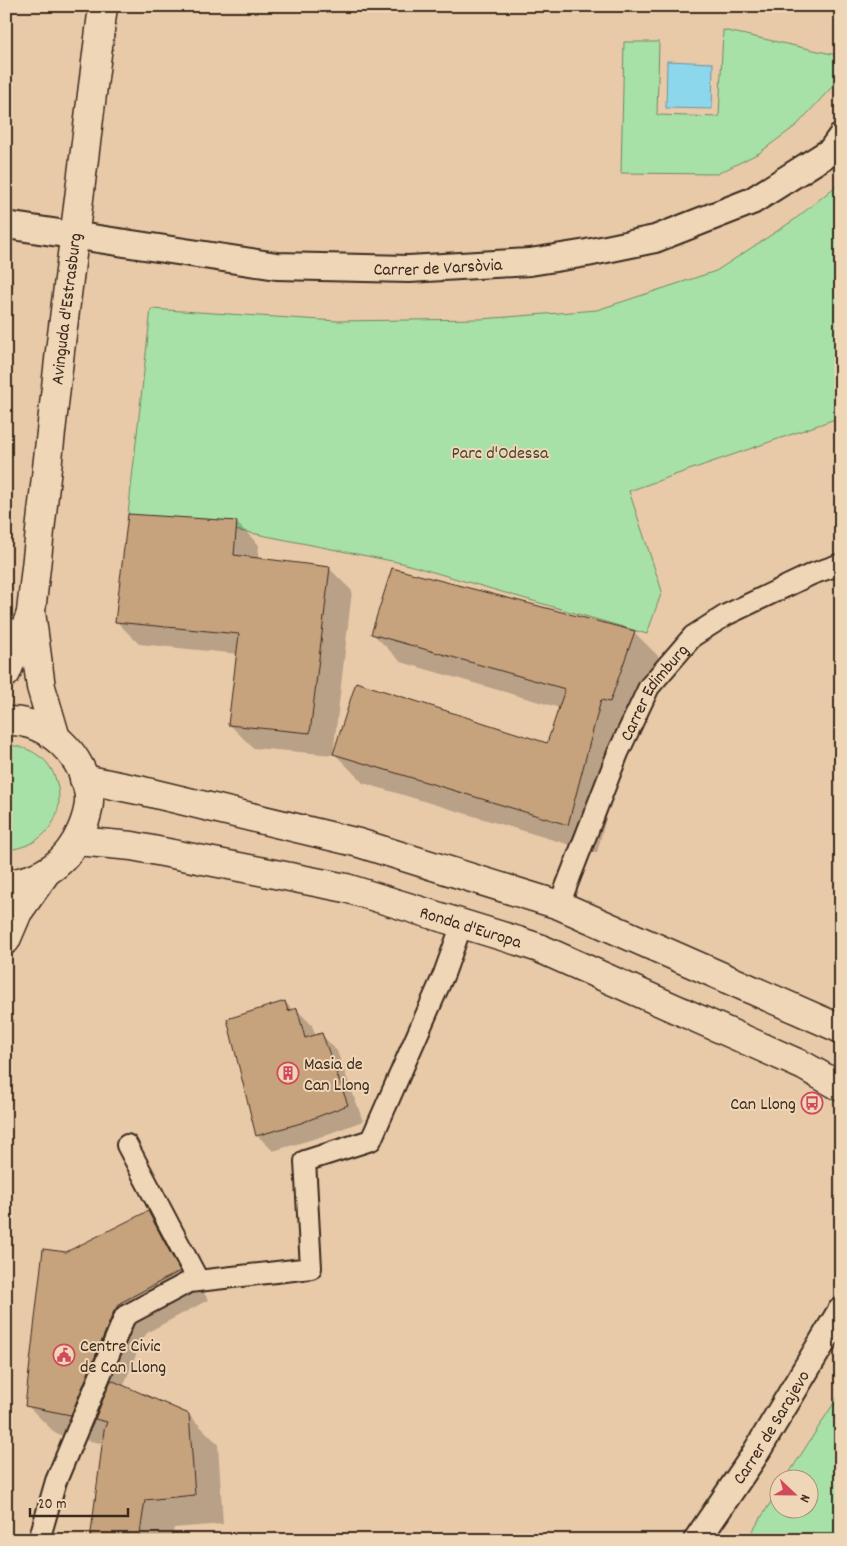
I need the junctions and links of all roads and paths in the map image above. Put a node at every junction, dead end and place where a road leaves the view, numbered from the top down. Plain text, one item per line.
1 (103, 6) edge
2 (841, 137) edge
3 (6, 225) edge
4 (75, 235) junction
5 (841, 564) edge
6 (31, 612) junction
7 (6, 673) edge
8 (6, 721) edge
9 (56, 738) junction
10 (84, 779) junction
11 (77, 841) junction
12 (45, 874) junction
13 (6, 884) edge
14 (560, 905) junction
15 (462, 924) junction
16 (6, 940) edge
17 (841, 1029) edge
18 (841, 1087) edge
19 (127, 1145) dead end
20 (198, 1280) junction
21 (841, 1311) edge
22 (39, 1540) edge
23 (697, 1540) edge

1 - 4 street, Avinguda d'Estrasburg
2 - 4 street, Carrer de Varsòvia
3 - 4 street, Carrer de Varsòvia
4 - 6 street, Avinguda d'Estrasburg
5 - 14 street, Carrer Edimburg
6 - 7 street, Avinguda d'Estrasburg
6 - 9 street, Avinguda d'Estrasburg
8 - 9 street
9 - 10 street
10 - 11 street
10 - 14 street
11 - 12 street
11 - 15 street, Ronda d'Europa
12 - 13 street
12 - 16 street
14 - 17 street
15 - 18 street, Ronda d'Europa
15 - 20 street
19 - 20 street
20 - 22 street
21 - 23 street, Carrer de Sarajevo

